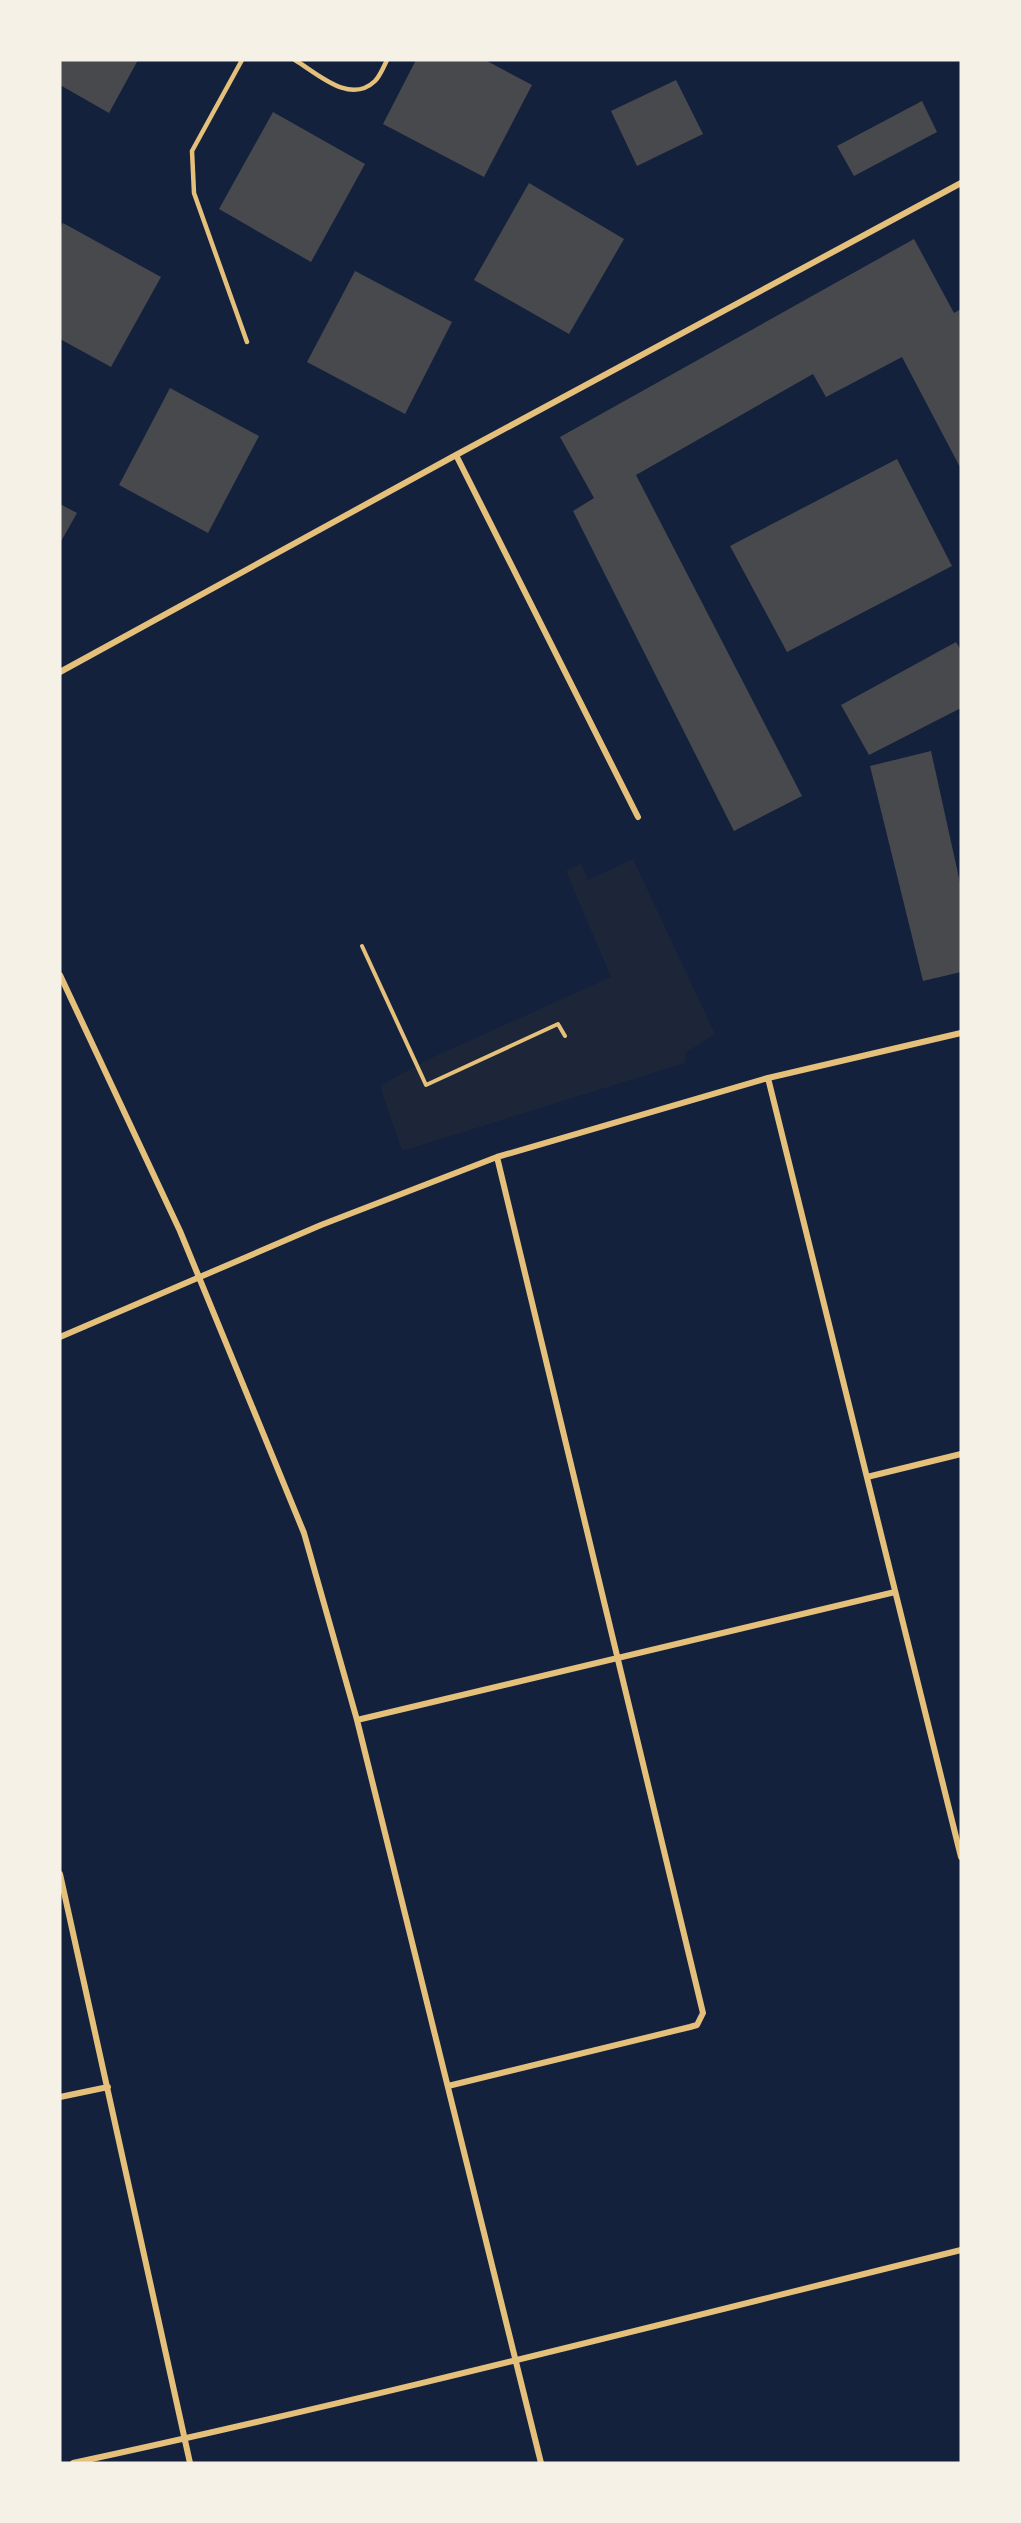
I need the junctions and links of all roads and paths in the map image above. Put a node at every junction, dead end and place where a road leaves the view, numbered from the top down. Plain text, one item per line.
1 (242, 60) edge
2 (296, 60) edge
3 (387, 60) edge
4 (961, 183) edge
5 (247, 342) dead end
6 (456, 455) junction
7 (60, 672) edge
8 (638, 817) dead end
9 (362, 946) dead end
10 (60, 975) edge
11 (961, 1033) edge
12 (565, 1036) dead end
13 (768, 1078) junction
14 (497, 1157) junction
15 (200, 1277) junction
16 (60, 1337) edge
17 (961, 1454) edge
18 (867, 1477) junction
19 (895, 1592) junction
20 (618, 1658) junction
21 (357, 1720) junction
22 (961, 1857) edge
23 (60, 1874) edge
24 (448, 2086) junction
25 (108, 2087) junction
26 (60, 2097) edge
27 (961, 2250) edge
28 (516, 2360) junction
29 (185, 2439) junction
30 (73, 2463) edge
31 (190, 2463) edge
32 (541, 2463) edge

1 - 5 lane
2 - 3 lane
4 - 6 street
6 - 7 street
6 - 8 street
9 - 12 path
10 - 15 street
11 - 13 street
13 - 14 street
13 - 18 street
14 - 15 street
14 - 20 street
15 - 16 street
15 - 21 street
17 - 18 street
18 - 19 street
19 - 20 street
19 - 22 street
20 - 21 street
20 - 24 street
21 - 24 street
23 - 25 street
24 - 28 street
25 - 26 street
25 - 29 street
27 - 28 street
28 - 29 street
28 - 32 street
29 - 30 street
29 - 31 street

